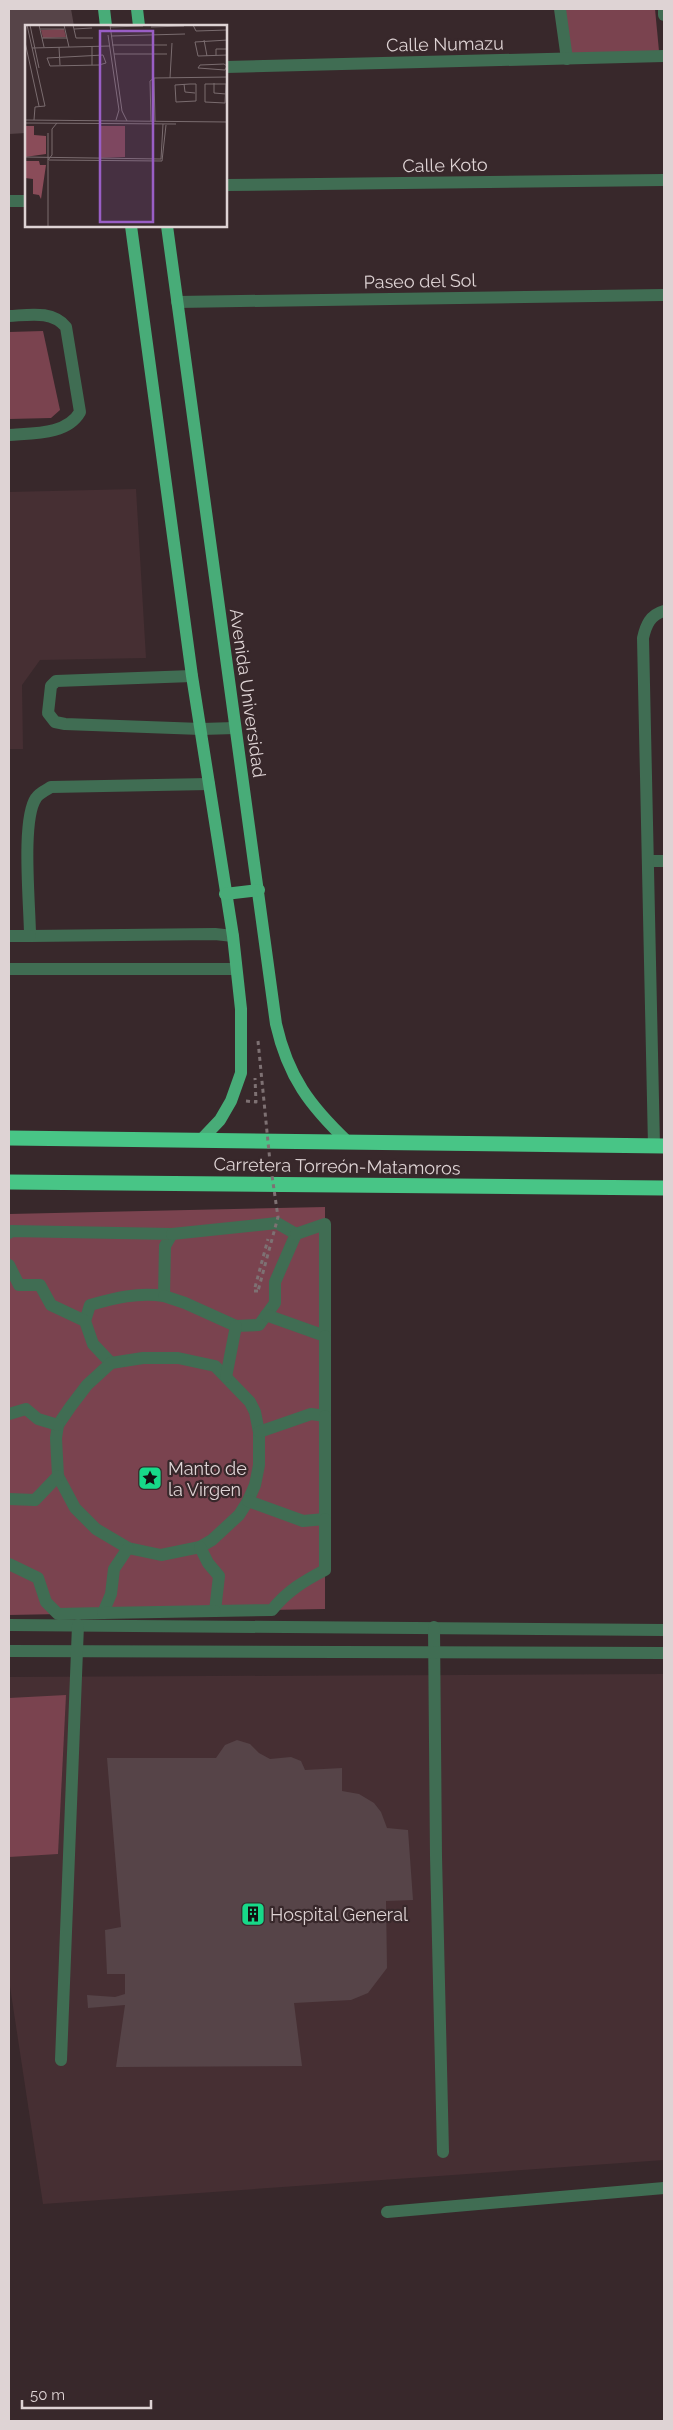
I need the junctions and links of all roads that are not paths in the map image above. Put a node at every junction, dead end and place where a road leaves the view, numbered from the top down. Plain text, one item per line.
1 (104, 9) edge
2 (137, 9) edge
3 (560, 9) edge
4 (664, 9) edge
5 (664, 15) edge
6 (106, 25) edge
7 (139, 25) edge
8 (664, 56) edge
9 (567, 59) junction
10 (228, 67) edge
11 (664, 180) edge
12 (228, 185) edge
13 (9, 201) edge
14 (25, 201) edge
15 (131, 228) edge
16 (167, 228) edge
17 (664, 295) edge
18 (177, 302) junction
19 (9, 316) edge
20 (9, 435) edge
21 (664, 611) edge
22 (192, 676) junction
23 (235, 728) junction
24 (201, 729) junction
25 (209, 784) junction
26 (648, 861) junction
27 (664, 861) edge
28 (259, 890) junction
29 (224, 894) junction
30 (9, 936) edge
31 (30, 936) junction
32 (232, 936) junction
33 (9, 969) edge
34 (236, 969) junction
35 (9, 1138) edge
36 (201, 1140) junction
37 (348, 1142) junction
38 (659, 1146) edge
39 (9, 1182) edge
40 (664, 1188) edge
41 (9, 1233) edge
42 (172, 1234) junction
43 (296, 1234) junction
44 (9, 1265) edge
45 (164, 1296) junction
46 (266, 1315) junction
47 (85, 1320) junction
48 (236, 1326) junction
49 (325, 1336) junction
50 (111, 1363) junction
51 (226, 1377) junction
52 (9, 1414) edge
53 (325, 1416) junction
54 (58, 1425) junction
55 (259, 1432) junction
56 (58, 1476) junction
57 (9, 1499) edge
58 (248, 1501) junction
59 (325, 1519) junction
60 (200, 1547) junction
61 (128, 1548) junction
62 (9, 1564) edge
63 (215, 1611) junction
64 (103, 1613) junction
65 (9, 1625) edge
66 (78, 1625) junction
67 (434, 1627) junction
68 (236, 1628) junction
69 (664, 1630) edge
70 (78, 1650) junction
71 (236, 1650) junction
72 (9, 1651) edge
73 (434, 1651) junction
74 (664, 1653) edge
75 (61, 2060) dead end
76 (442, 2152) dead end
77 (664, 2188) edge
78 (387, 2212) dead end

1 - 6 main road
2 - 7 main road
3 - 9 street
4 - 5 street
8 - 9 street, Calle Numazu
9 - 10 street, Calle Numazu
11 - 12 street, Calle Koto
13 - 14 street
15 - 22 main road
16 - 18 main road, Avenida Universidad
17 - 18 street, Paseo del Sol
18 - 23 main road, Avenida Universidad
19 - 20 street
21 - 26 street
22 - 24 main road
22 - 24 street
23 - 24 street
23 - 28 main road, Avenida Universidad
24 - 25 main road
25 - 29 main road
25 - 31 street
26 - 27 street
26 - 38 street
28 - 29 main road
28 - 37 main road, Avenida Universidad
29 - 32 main road
30 - 31 street
31 - 32 street
32 - 34 main road
33 - 34 street
34 - 36 main road
35 - 36 highway
36 - 37 highway
37 - 38 highway
39 - 40 highway, Carretera Torreón-Matamoros
41 - 42 street
42 - 43 street
42 - 45 street
43 - 46 street
43 - 49 street
44 - 47 street
45 - 47 street
45 - 48 street
46 - 48 street
46 - 49 street
47 - 50 street
48 - 51 street
49 - 53 street
50 - 51 street
50 - 54 street
51 - 55 street
52 - 54 street
53 - 55 street
53 - 59 street
54 - 56 street
55 - 58 street
56 - 57 street
56 - 61 street
58 - 59 street
58 - 60 street
59 - 63 street
60 - 61 street
60 - 63 street
61 - 64 street
62 - 64 street
63 - 64 street
65 - 66 street
66 - 68 street
66 - 70 street
67 - 68 street
67 - 69 street
67 - 73 street
68 - 71 street
70 - 71 street
70 - 72 street
70 - 75 street
71 - 73 street
73 - 74 street
73 - 76 street
77 - 78 street

